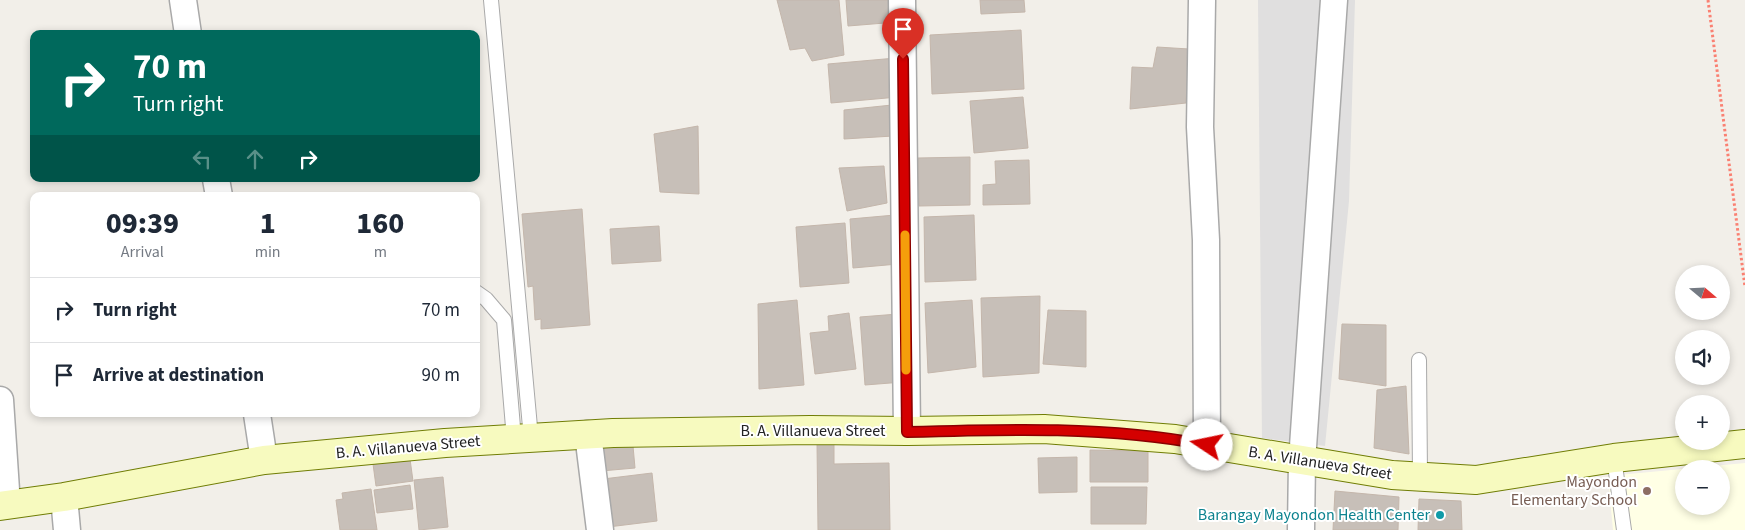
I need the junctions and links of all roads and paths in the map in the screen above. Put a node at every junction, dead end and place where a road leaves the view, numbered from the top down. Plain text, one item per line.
1 (182, 0) edge
2 (491, 0) edge
3 (902, 0) edge
4 (1334, 0) edge
5 (1708, 0) edge
6 (1202, 1) edge
7 (187, 30) edge
8 (1745, 287) edge
9 (480, 295) edge
10 (1419, 360) dead end
11 (0, 400) edge
12 (257, 417) edge
13 (907, 432) junction
14 (588, 434) junction
15 (523, 438) junction
16 (1745, 444) edge
17 (1207, 445) junction
18 (1614, 458) junction
19 (264, 460) junction
20 (1302, 461) junction
21 (1420, 476) junction
22 (64, 497) junction
23 (3, 506) edge
24 (67, 530) edge
25 (600, 530) edge
26 (1302, 530) edge
27 (1624, 530) edge

1 - 7 street
2 - 15 lane
3 - 13 street
4 - 20 street
5 - 8 path
6 - 17 street
9 - 15 lane
10 - 21 lane
11 - 23 street
12 - 19 street
13 - 14 street, B. A. Villanueva Street
13 - 17 street, B. A. Villanueva Street
14 - 15 street, B. A. Villanueva Street
14 - 25 street
15 - 19 street, B. A. Villanueva Street
16 - 18 street, B. A. Villanueva Street
17 - 20 street, B. A. Villanueva Street
18 - 21 street, B. A. Villanueva Street
18 - 27 lane
19 - 22 street, B. A. Villanueva Street
20 - 21 street, B. A. Villanueva Street
20 - 26 street
22 - 23 street, B. A. Villanueva Street
22 - 24 street

